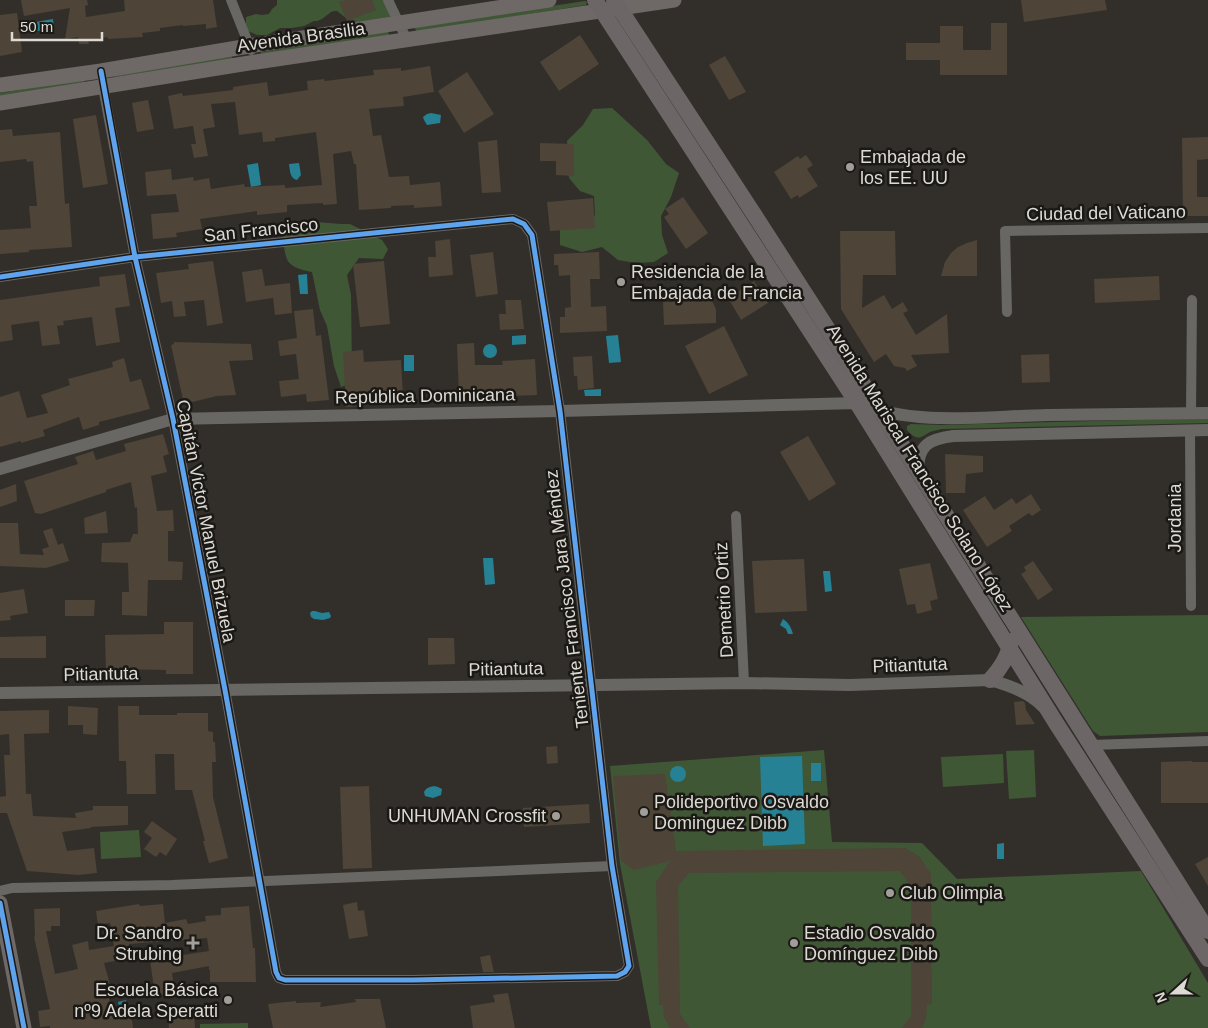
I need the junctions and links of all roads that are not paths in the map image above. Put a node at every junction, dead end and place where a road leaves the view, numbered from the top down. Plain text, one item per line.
1 (231, 0) edge
2 (388, 0) edge
3 (549, 0) edge
4 (674, 0) edge
5 (608, 6) edge
6 (399, 23) junction
7 (408, 40) junction
8 (250, 46) junction
9 (256, 62) junction
10 (101, 71) junction
11 (0, 85) edge
12 (103, 87) junction
13 (0, 103) edge
14 (524, 224) joint
15 (1208, 228) edge
16 (135, 257) junction
17 (0, 277) edge
18 (1192, 300) dead end
19 (1007, 312) dead end
20 (857, 403) junction
21 (560, 411) junction
22 (881, 412) junction
23 (1191, 413) junction
24 (1208, 413) edge
25 (1046, 415) junction
26 (173, 420) junction
27 (1190, 430) junction
28 (1208, 430) edge
29 (1047, 434) junction
30 (0, 468) edge
31 (918, 471) junction
32 (736, 516) dead end
33 (1191, 606) dead end
34 (1013, 621) junction
35 (1010, 649) junction
36 (990, 680) junction
37 (744, 683) junction
38 (591, 686) junction
39 (225, 690) junction
40 (0, 693) edge
41 (1056, 724) junction
42 (1208, 742) edge
43 (1091, 745) junction
44 (612, 866) junction
45 (260, 880) junction
46 (0, 891) edge
47 (0, 904) edge
48 (1208, 931) edge
49 (1208, 959) edge
50 (279, 978) joint
51 (24, 1028) edge

1 - 8 street
2 - 6 street
3 - 6 main road, Avenida Brasilia
4 - 5 main road, Avenida Brasilia
5 - 7 main road, Avenida Brasilia
5 - 20 highway, Avenida Mariscal Francisco Solano López
5 - 22 highway, Avenida Mariscal Francisco Solano López
6 - 7 street
6 - 8 main road, Avenida Brasilia
7 - 9 main road, Avenida Brasilia
8 - 9 street
8 - 10 main road, Avenida Brasilia
9 - 12 main road, Avenida Brasilia
10 - 11 main road, Avenida Brasilia
10 - 12 street, Capitán Victor Manuel Brizuela
12 - 13 main road, Avenida Brasilia
12 - 16 street, Capitán Victor Manuel Brizuela
14 - 16 street, San Francisco
14 - 21 street, Teniente Francisco Jara Méndez
15 - 19 street, Ciudad del Vaticano
16 - 17 street, San Francisco
16 - 26 street, Capitán Victor Manuel Brizuela
18 - 23 street
20 - 21 street, República Dominicana
20 - 22 street
20 - 35 highway, Avenida Mariscal Francisco Solano López
21 - 26 street, República Dominicana
21 - 38 street, Teniente Francisco Jara Méndez
22 - 25 street
22 - 31 highway, Avenida Mariscal Francisco Solano López
23 - 24 street
23 - 25 street
25 - 29 street
26 - 30 street, República Dominicana
26 - 39 street, Capitán Victor Manuel Brizuela
27 - 28 street
27 - 29 street
27 - 33 street, Jordania
29 - 31 street
31 - 34 highway, Avenida Mariscal Francisco Solano López
32 - 37 street, Demetrio Ortiz
34 - 35 highway
34 - 43 highway, Avenida Mariscal Francisco Solano López
35 - 36 highway
35 - 41 highway, Avenida Mariscal Francisco Solano López
36 - 37 street, Pitiantuta
36 - 41 street, Pitiantuta
37 - 38 street, Pitiantuta
38 - 39 street, Pitiantuta
38 - 44 street, Teniente Francisco Jara Méndez
39 - 40 street, Pitiantuta
39 - 45 street, Capitán Victor Manuel Brizuela
41 - 49 highway, Avenida Mariscal Francisco Solano López
42 - 43 street
43 - 48 highway, Avenida Mariscal Francisco Solano López
44 - 45 street
44 - 50 street, Teniente Francisco Jara Méndez
45 - 46 street
45 - 50 street, Capitán Victor Manuel Brizuela
47 - 51 main road

